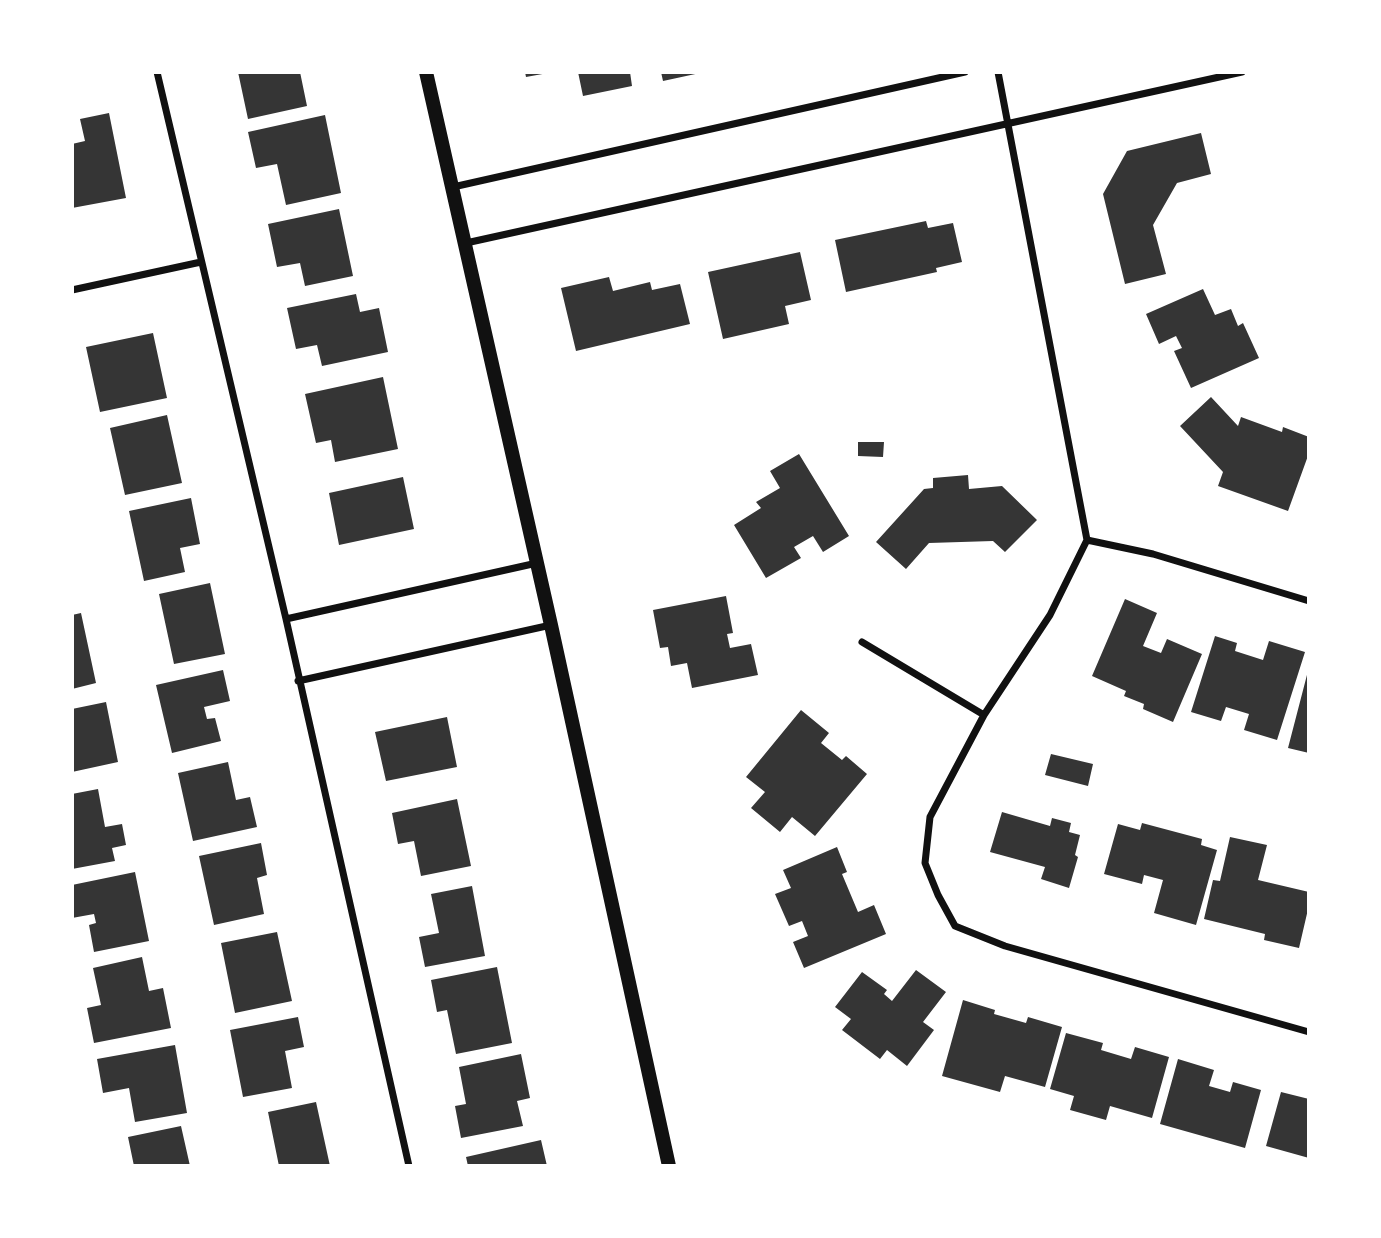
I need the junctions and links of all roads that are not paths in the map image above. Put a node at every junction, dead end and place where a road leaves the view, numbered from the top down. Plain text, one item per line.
1 (157, 72) edge
2 (426, 72) edge
3 (965, 72) edge
4 (998, 72) edge
5 (1242, 72) edge
6 (1008, 125) junction
7 (453, 187) junction
8 (466, 243) junction
9 (201, 262) junction
10 (72, 290) edge
11 (1087, 540) junction
12 (537, 562) junction
13 (1309, 601) edge
14 (286, 619) junction
15 (551, 625) junction
16 (862, 642) dead end
17 (298, 681) junction
18 (984, 715) junction
19 (1309, 1032) edge
20 (409, 1166) edge
21 (669, 1166) edge

1 - 9 street
2 - 7 main road
3 - 7 street
4 - 6 street
5 - 6 street
6 - 8 street
6 - 11 street
7 - 8 main road
8 - 12 main road
9 - 10 street
9 - 14 street
11 - 13 street
11 - 18 street
12 - 14 street
12 - 15 main road
14 - 17 street
15 - 17 street
15 - 21 main road
16 - 18 street
17 - 20 street
18 - 19 street

